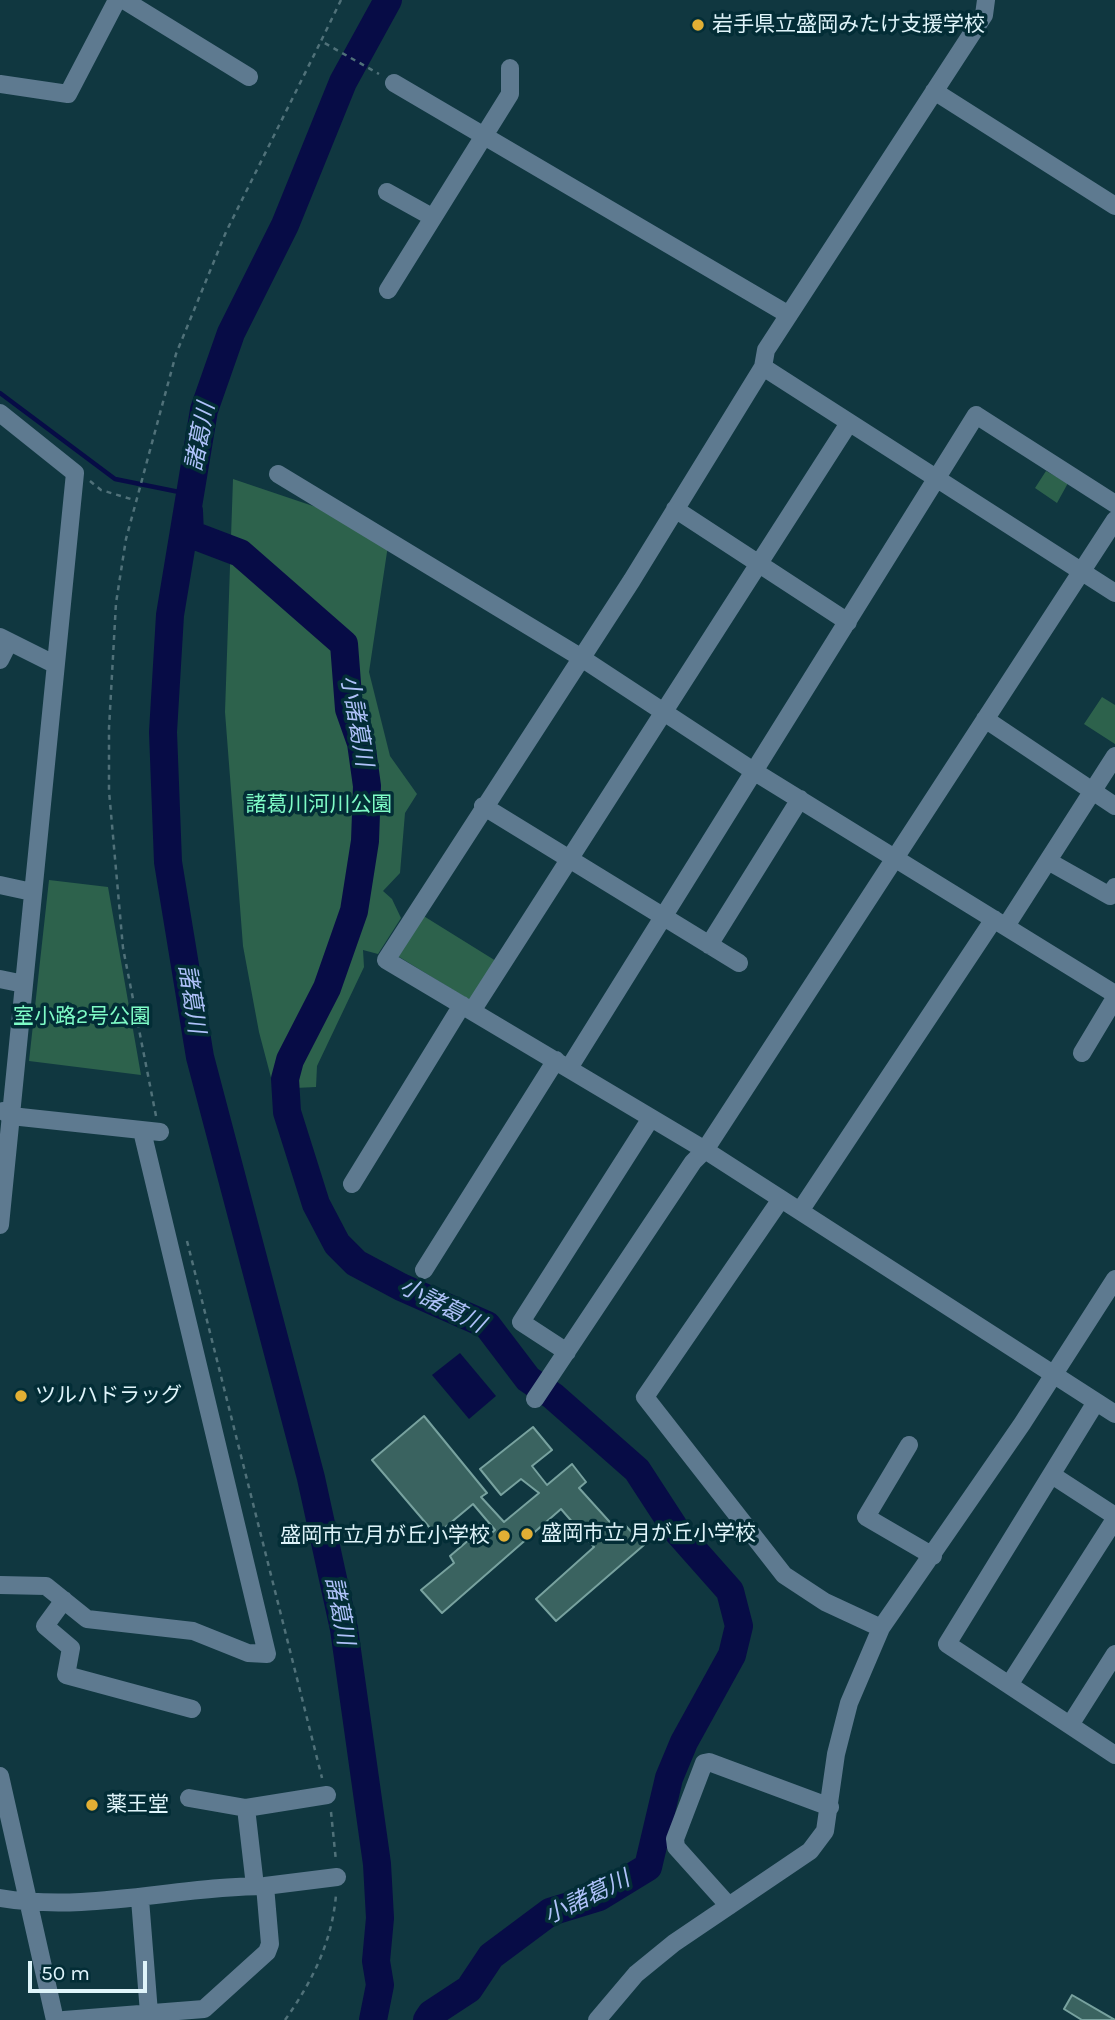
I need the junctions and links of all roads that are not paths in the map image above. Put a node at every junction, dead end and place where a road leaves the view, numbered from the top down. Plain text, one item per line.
1 (117, 0) edge
2 (124, 0) edge
3 (986, 0) edge
4 (510, 68) dead end
5 (249, 77) dead end
6 (394, 83) road end
7 (0, 84) edge
8 (934, 90) junction
9 (482, 136) junction
10 (387, 192) dead end
11 (1115, 205) edge
12 (432, 217) junction
13 (388, 290) dead end
14 (789, 315) junction
15 (763, 367) junction
16 (0, 414) edge
17 (849, 424) junction
18 (278, 474) dead end
19 (936, 479) junction
20 (1115, 504) edge
21 (675, 509) junction
22 (1115, 520) edge
23 (759, 566) junction
24 (1082, 571) junction
25 (1115, 593) edge
26 (848, 622) junction
27 (5, 639) edge
28 (580, 657) junction
29 (0, 660) edge
30 (54, 664) junction
31 (666, 713) junction
32 (985, 719) junction
33 (1115, 756) edge
34 (755, 772) junction
35 (1093, 791) junction
36 (800, 800) junction
37 (484, 806) junction
38 (1115, 806) edge
39 (895, 858) junction
40 (571, 859) junction
41 (1048, 861) junction
42 (0, 885) edge
43 (1115, 887) edge
44 (32, 892) junction
45 (664, 916) junction
46 (1000, 923) junction
47 (709, 945) junction
48 (739, 964) dead end
49 (0, 979) edge
50 (24, 984) junction
51 (1115, 996) edge
52 (467, 1008) junction
53 (1082, 1053) dead end
54 (563, 1064) junction
55 (6, 1113) edge
56 (651, 1118) junction
57 (705, 1150) junction
58 (352, 1184) dead end
59 (781, 1199) junction
60 (800, 1211) junction
61 (1, 1215) edge
62 (424, 1270) dead end
63 (1115, 1279) edge
64 (567, 1352) junction
65 (1054, 1375) junction
66 (540, 1392) dead end
67 (1097, 1402) junction
68 (1115, 1414) edge
69 (908, 1445) dead end
70 (1052, 1475) junction
71 (1115, 1518) edge
72 (933, 1556) junction
73 (0, 1585) edge
74 (64, 1600) junction
75 (881, 1628) junction
76 (1115, 1654) edge
77 (1009, 1685) junction
78 (191, 1709) dead end
79 (1070, 1725) junction
80 (1115, 1755) edge
81 (0, 1776) edge
82 (327, 1795) road end
83 (189, 1798) dead end
84 (830, 1807) junction
85 (246, 1808) junction
86 (337, 1877) road end
87 (260, 1886) junction
88 (0, 1898) edge
89 (140, 1899) junction
90 (29, 1903) junction
91 (729, 1906) junction
92 (149, 2013) junction
93 (55, 2020) edge
94 (64, 2020) edge
95 (597, 2020) edge

1 - 7 street
2 - 5 street
3 - 8 street
4 - 9 street
6 - 9 street
8 - 11 street
8 - 14 street
9 - 12 street
9 - 14 street
10 - 12 street
12 - 13 street
14 - 15 street
15 - 17 street
15 - 21 street
16 - 30 street
17 - 19 street
17 - 23 street
18 - 28 street
19 - 20 street
19 - 24 street
19 - 26 street
21 - 23 street
21 - 28 street
22 - 24 street
23 - 26 street
23 - 31 street
24 - 25 street
24 - 32 street
26 - 34 street
27 - 29 street
27 - 30 street
28 - 31 street
28 - 37 street
30 - 44 street
31 - 34 street
31 - 40 street
32 - 35 street
32 - 39 street
33 - 35 street
34 - 36 street
34 - 45 street
35 - 38 street
35 - 41 street
36 - 39 street
36 - 47 street
37 - 40 street
37 - 52 street
39 - 46 street
39 - 57 street
40 - 45 street
40 - 52 street
41 - 43 street
41 - 46 street
42 - 44 street
44 - 50 street
45 - 47 street
45 - 54 street
46 - 51 street
46 - 60 street
47 - 48 street
49 - 50 street
50 - 55 street
51 - 53 street
52 - 54 street
52 - 58 street
54 - 56 street
54 - 62 street
55 - 61 street
55 - 74 street
56 - 57 street
56 - 64 street
57 - 59 street
57 - 64 street
59 - 60 street
59 - 75 street
60 - 65 street
63 - 65 street
64 - 66 street
65 - 67 street
65 - 72 street
67 - 68 street
67 - 70 street
69 - 72 street
70 - 71 street
70 - 77 street
71 - 77 street
72 - 75 street
73 - 74 street
74 - 78 street
75 - 84 street
76 - 79 street
77 - 79 street
79 - 80 street
81 - 90 street
82 - 85 street
83 - 85 street
84 - 91 street
84 - 91 street
85 - 87 street
86 - 87 street
87 - 89 street
87 - 92 street
88 - 90 street
89 - 90 street
89 - 92 street
90 - 93 street
91 - 95 street
92 - 94 street

